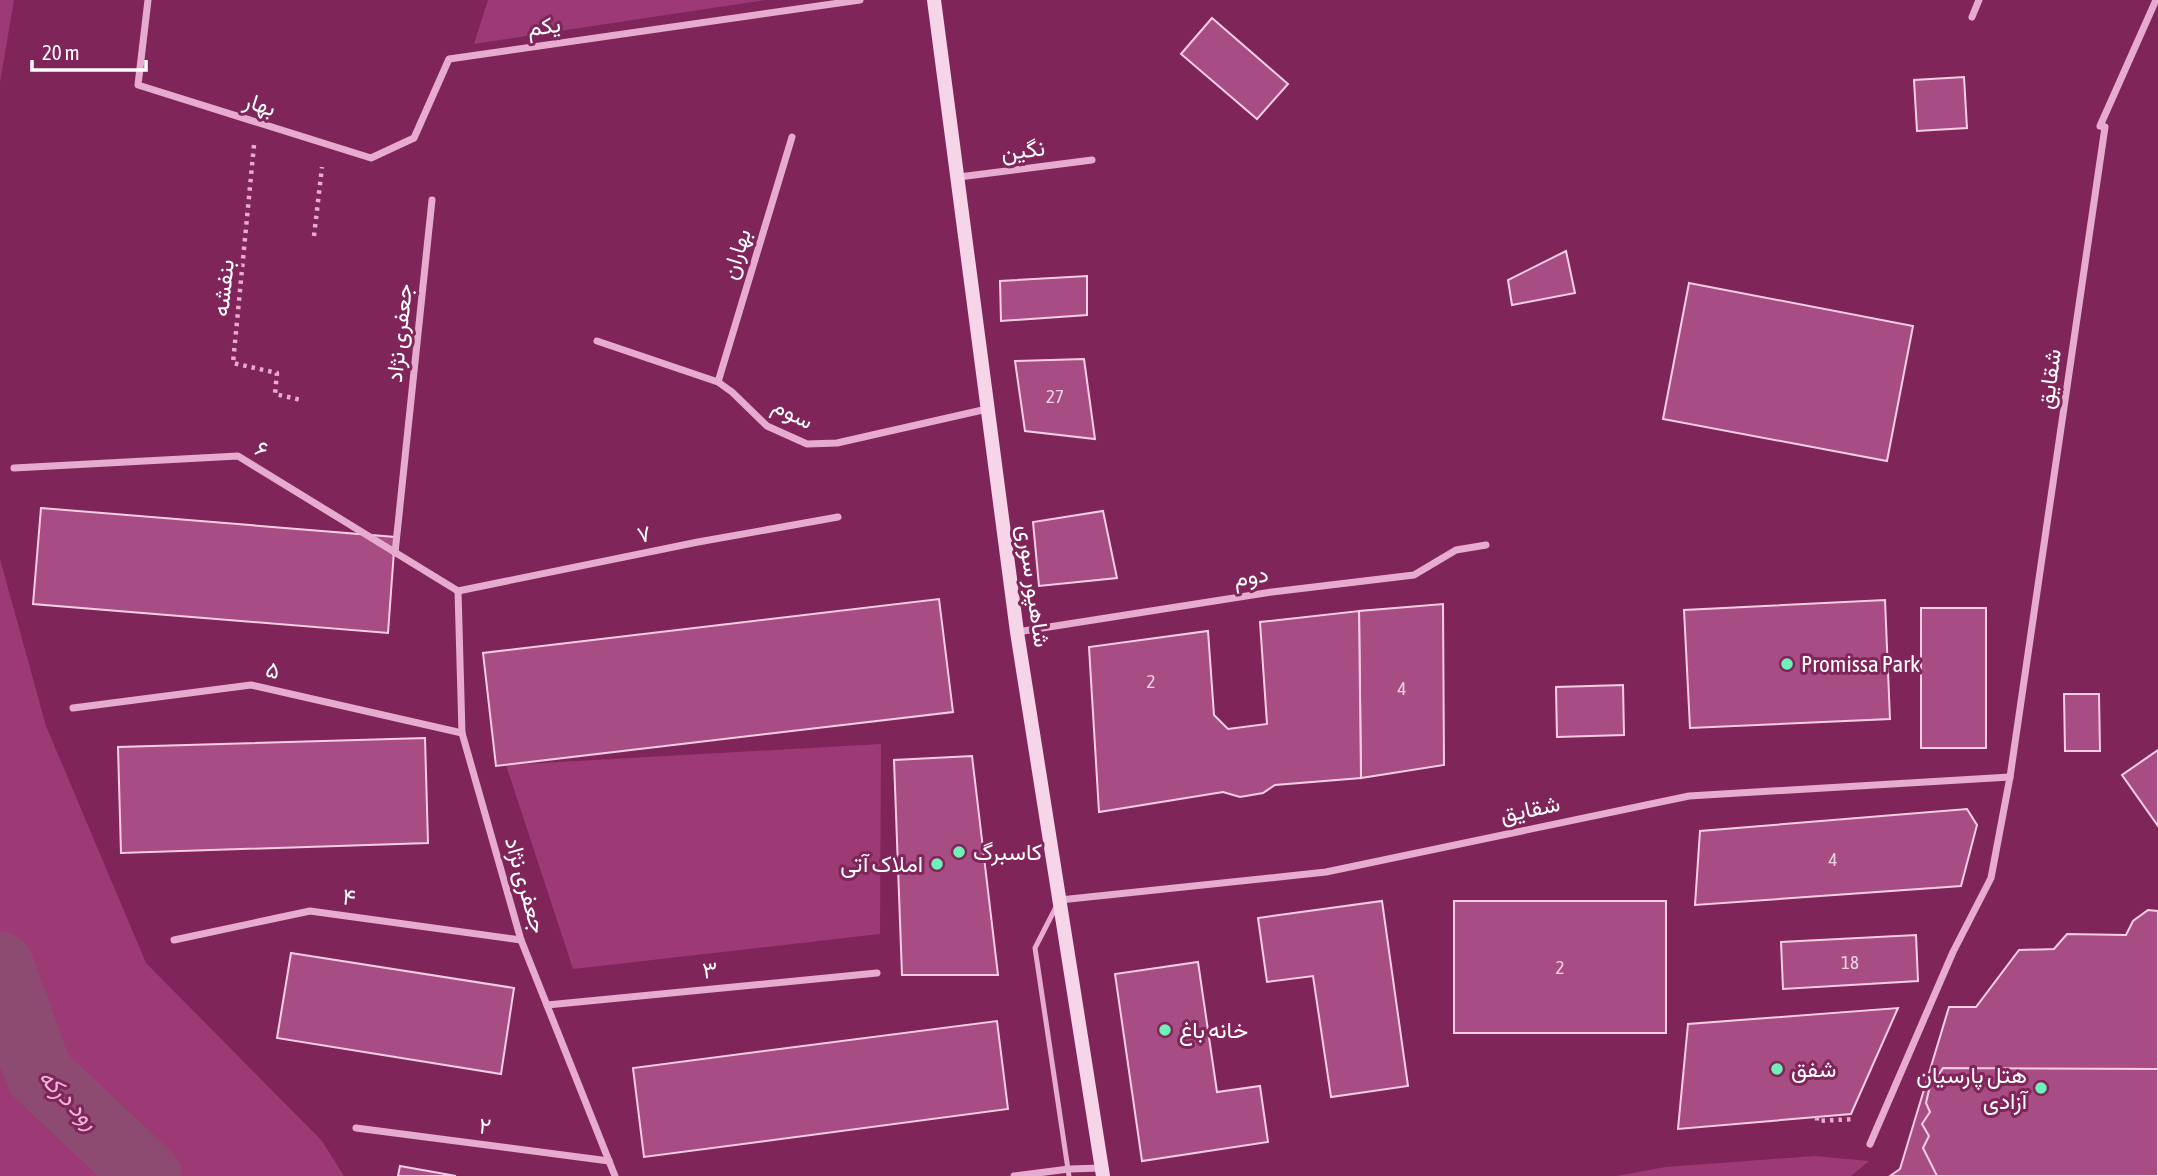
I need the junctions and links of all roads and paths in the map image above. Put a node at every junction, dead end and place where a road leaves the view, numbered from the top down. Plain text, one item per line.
1 (148, 0) edge
2 (860, 0) edge
3 (934, 0) edge
4 (1979, 0) edge
5 (2156, 0) edge
6 (1972, 17) dead end
7 (257, 123) junction
8 (792, 137) dead end
9 (324, 145) junction
10 (371, 158) joint
11 (1092, 160) dead end
12 (959, 177) junction
13 (432, 200) dead end
14 (314, 236) dead end
15 (597, 341) dead end
16 (718, 382) junction
17 (301, 400) dead end
18 (988, 409) junction
19 (14, 468) dead end
20 (838, 517) dead end
21 (1486, 545) dead end
22 (395, 553) junction
23 (458, 591) junction
24 (1017, 632) junction
25 (73, 708) dead end
26 (462, 733) junction
27 (2010, 777) junction
28 (1060, 900) junction
29 (174, 940) dead end
30 (521, 940) junction
31 (877, 973) dead end
32 (547, 1005) junction
33 (1817, 1117) dead end
34 (1880, 1120) junction
35 (356, 1128) dead end
36 (1870, 1144) dead end
37 (609, 1161) junction
38 (1069, 1172) edge
39 (1103, 1172) edge
40 (615, 1176) edge
41 (1014, 1176) edge

1 - 7 street, بهار
2 - 10 street, یکم
3 - 12 street, شاهپور سوری
4 - 6 street
5 - 27 street, شقایق
7 - 9 street, بهار
7 - 17 path, بنفشه
8 - 16 street, بهاران
9 - 10 street, بهار
9 - 14 path
11 - 12 street, نگین
12 - 18 street, شاهپور سوری
13 - 22 street, جعفری نژاد
15 - 16 street, سوم
16 - 18 street, سوم
18 - 24 street, شاهپور سوری
19 - 22 street, ۶
20 - 23 street, ۷
21 - 24 street, دوم
22 - 23 street, ۶
23 - 26 street, جعفری نژاد
24 - 28 street, شاهپور سوری
25 - 26 street, ۵
26 - 30 street, جعفری نژاد
27 - 28 street, شقایق
27 - 34 street, شقایق
28 - 38 lane
28 - 39 street, شاهپور سوری
29 - 30 street, ۴
30 - 32 street, جعفری نژاد
31 - 32 street, ۳
32 - 37 street, جعفری نژاد
33 - 34 path
34 - 36 street, شقایق
35 - 37 street, ۲
37 - 40 street, جعفری نژاد
38 - 39 street
38 - 41 street

